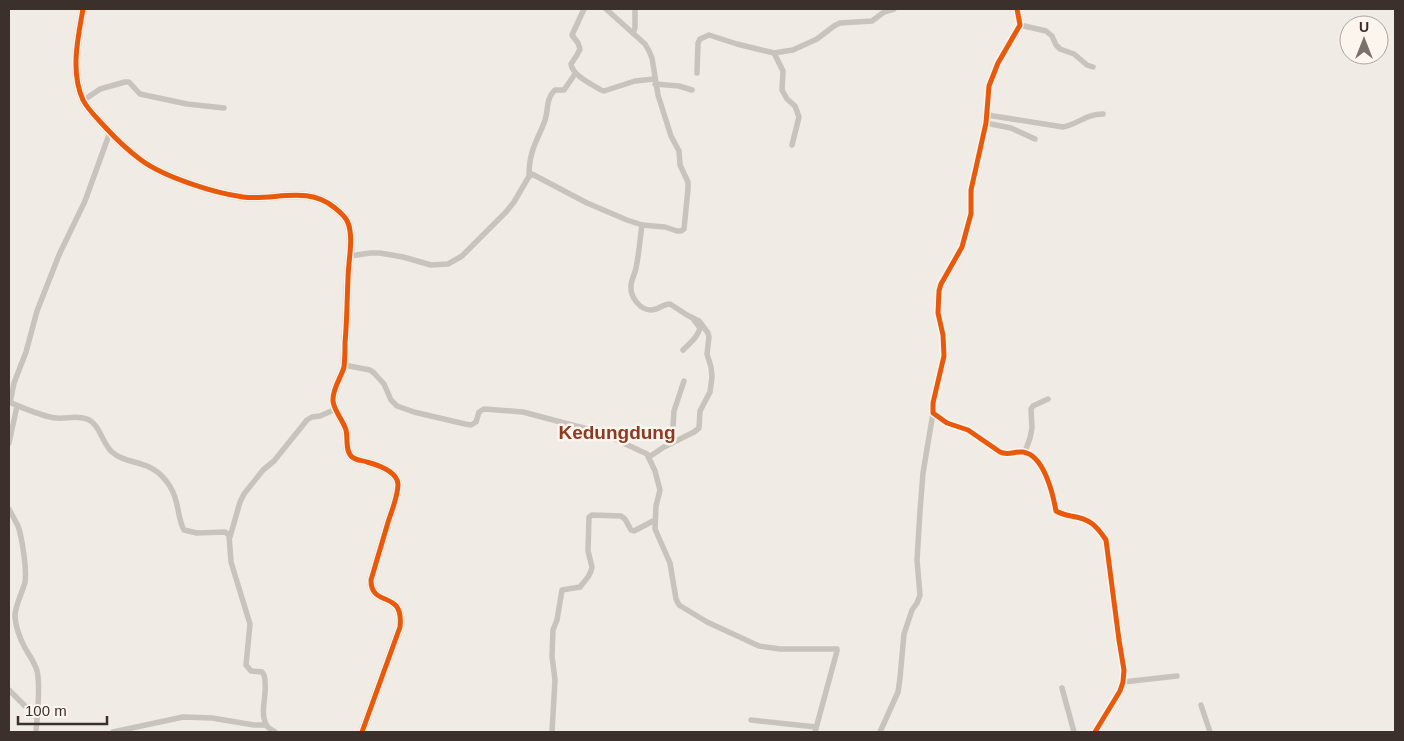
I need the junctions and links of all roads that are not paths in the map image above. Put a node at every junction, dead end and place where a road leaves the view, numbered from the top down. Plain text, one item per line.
1 (83, 9) edge
2 (584, 9) edge
3 (606, 9) edge
4 (635, 9) edge
5 (894, 9) edge
6 (1017, 9) edge
7 (1020, 25) junction
8 (633, 33) junction
9 (774, 53) junction
10 (1093, 67) dead end
11 (697, 73) dead end
12 (575, 74) junction
13 (655, 81) junction
14 (692, 90) dead end
15 (84, 100) junction
16 (224, 108) dead end
17 (987, 114) junction
18 (1103, 114) dead end
19 (986, 123) junction
20 (110, 132) junction
21 (1035, 139) dead end
22 (792, 145) dead end
23 (529, 175) junction
24 (642, 225) junction
25 (350, 256) junction
26 (692, 317) junction
27 (683, 350) dead end
28 (344, 365) junction
29 (684, 381) dead end
30 (1048, 399) dead end
31 (9, 402) edge
32 (17, 406) junction
33 (336, 410) junction
34 (933, 413) junction
35 (9, 443) edge
36 (672, 443) junction
37 (1025, 452) junction
38 (649, 457) junction
39 (9, 509) edge
40 (655, 520) junction
41 (230, 538) junction
42 (1177, 676) dead end
43 (1123, 682) junction
44 (1062, 688) dead end
45 (9, 690) edge
46 (1201, 705) dead end
47 (37, 718) junction
48 (751, 720) dead end
49 (266, 725) junction
50 (815, 730) edge
51 (36, 732) edge
52 (113, 732) edge
53 (275, 732) edge
54 (362, 732) edge
55 (552, 732) edge
56 (880, 732) edge
57 (1074, 732) edge
58 (1095, 732) edge
59 (1210, 732) edge

1 - 15 street
2 - 12 street
3 - 8 street
4 - 8 street
5 - 9 street
6 - 7 street
7 - 10 street
7 - 17 street
8 - 13 street
9 - 11 street
9 - 22 street
12 - 13 street
12 - 23 street
13 - 14 street
13 - 24 street
15 - 16 street
15 - 20 street
17 - 18 street
17 - 19 street
19 - 21 street
19 - 34 street
20 - 25 street
20 - 31 street
23 - 24 street
23 - 25 street
24 - 26 street
25 - 28 street
26 - 27 street
26 - 36 street
28 - 33 street
28 - 38 street
29 - 36 street
30 - 37 street
31 - 32 street
32 - 35 street
32 - 41 street
33 - 41 street
33 - 54 street
34 - 37 street
34 - 56 street
36 - 38 street
37 - 43 street
38 - 40 street
39 - 47 street
40 - 50 street
40 - 55 street
41 - 49 street
42 - 43 street
43 - 58 street
44 - 57 street
45 - 47 street
46 - 59 street
47 - 51 street
48 - 50 street
49 - 52 street
49 - 53 street

